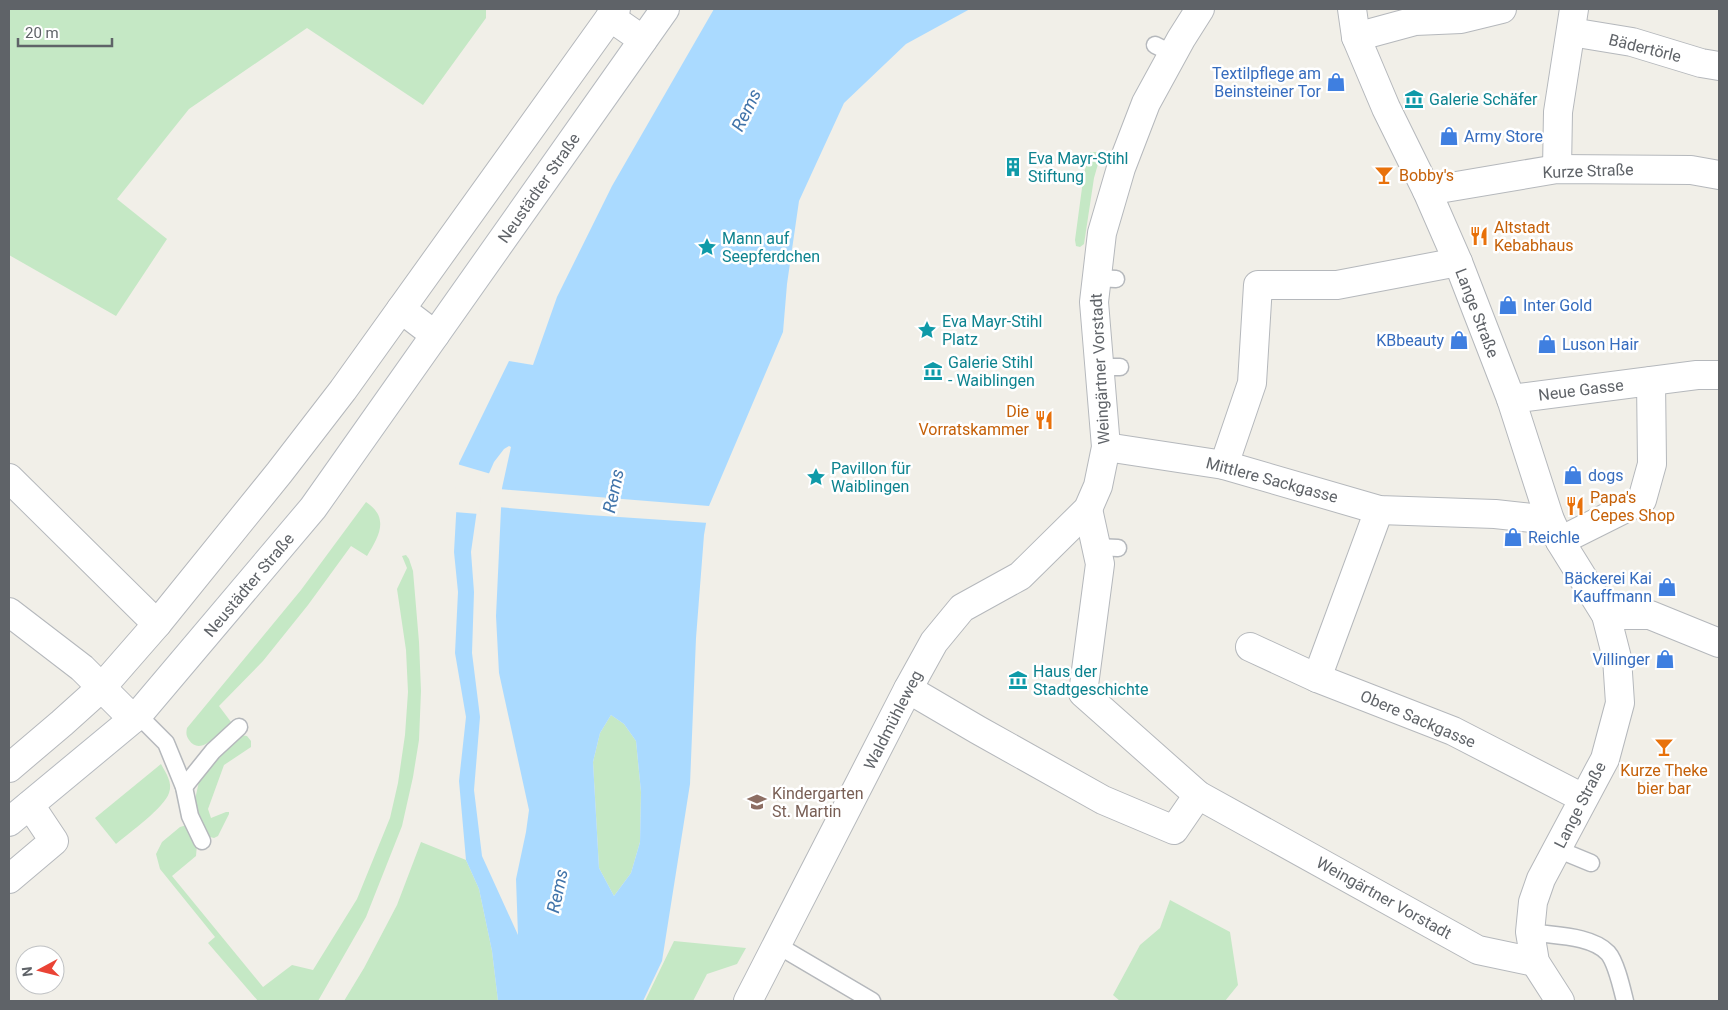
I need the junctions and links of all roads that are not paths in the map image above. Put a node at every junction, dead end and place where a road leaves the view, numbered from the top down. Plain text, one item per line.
1 (665, 9) edge
2 (1200, 9) edge
3 (1352, 9) edge
4 (1502, 9) edge
5 (613, 13) edge
6 (1573, 20) edge
7 (1356, 37) junction
8 (643, 40) junction
9 (1719, 66) edge
10 (1557, 169) junction
11 (1719, 175) edge
12 (1427, 191) junction
13 (1458, 262) junction
14 (401, 310) junction
15 (435, 335) junction
16 (1719, 375) edge
17 (1651, 381) junction
18 (1511, 399) junction
19 (1106, 447) junction
20 (1224, 465) junction
21 (9, 478) edge
22 (1088, 509) junction
23 (1379, 510) junction
24 (1555, 530) junction
25 (1061, 536) joint
26 (9, 612) edge
27 (1606, 615) junction
28 (157, 624) junction
29 (1719, 644) edge
30 (1250, 647) dead end
31 (1317, 678) junction
32 (102, 687) junction
33 (908, 689) junction
34 (135, 717) junction
35 (239, 727) dead end
36 (9, 768) edge
37 (184, 787) junction
38 (1198, 795) junction
39 (1583, 798) junction
40 (30, 805) junction
41 (9, 822) edge
42 (202, 841) dead end
43 (1557, 849) junction
44 (1591, 863) dead end
45 (9, 879) edge
46 (1530, 932) junction
47 (777, 945) junction
48 (1535, 962) junction
49 (748, 1001) edge
50 (872, 1001) edge
51 (1560, 1001) edge
52 (1625, 1001) edge

1 - 8 street, Neustädter Straße
2 - 19 street, Weingärtner Vorstadt
3 - 7 street, Lange Straße
4 - 7 street
5 - 8 street
5 - 14 street
6 - 9 street, Bädertörle
6 - 10 street, Bädertörle
7 - 12 street, Lange Straße
8 - 15 street, Neustädter Straße
10 - 11 street, Kurze Straße
10 - 12 street, Kurze Straße
12 - 13 street, Lange Straße
13 - 18 street, Lange Straße
13 - 20 street
14 - 15 street
14 - 28 street
15 - 34 street, Neustädter Straße
16 - 17 street, Neue Gasse
17 - 18 street, Neue Gasse
17 - 24 street
18 - 24 street, Lange Straße
19 - 20 street, Mittlere Sackgasse
19 - 22 street, Weingärtner Vorstadt
20 - 23 street, Mittlere Sackgasse
21 - 28 street
22 - 25 street, Weingärtner Vorstadt
22 - 38 street, Weingärtner Vorstadt
23 - 24 street, Mittlere Sackgasse
23 - 31 street
24 - 27 street, Lange Straße
25 - 33 street, Waldmühleweg
26 - 32 street
27 - 29 street
27 - 39 street, Lange Straße
28 - 32 street
30 - 31 street, Obere Sackgasse
31 - 39 street, Obere Sackgasse
32 - 34 street
32 - 36 street
33 - 38 street
33 - 47 street, Waldmühleweg
34 - 37 lane
34 - 40 street, Neustädter Straße
35 - 37 lane
37 - 42 lane
38 - 48 street, Weingärtner Vorstadt
39 - 43 street, Lange Straße
40 - 41 street, Neustädter Straße
40 - 45 street
43 - 44 lane
43 - 46 street, Lange Straße
46 - 48 street, Lange Straße
46 - 52 lane
47 - 49 street, Waldmühleweg
47 - 50 lane
48 - 51 street

